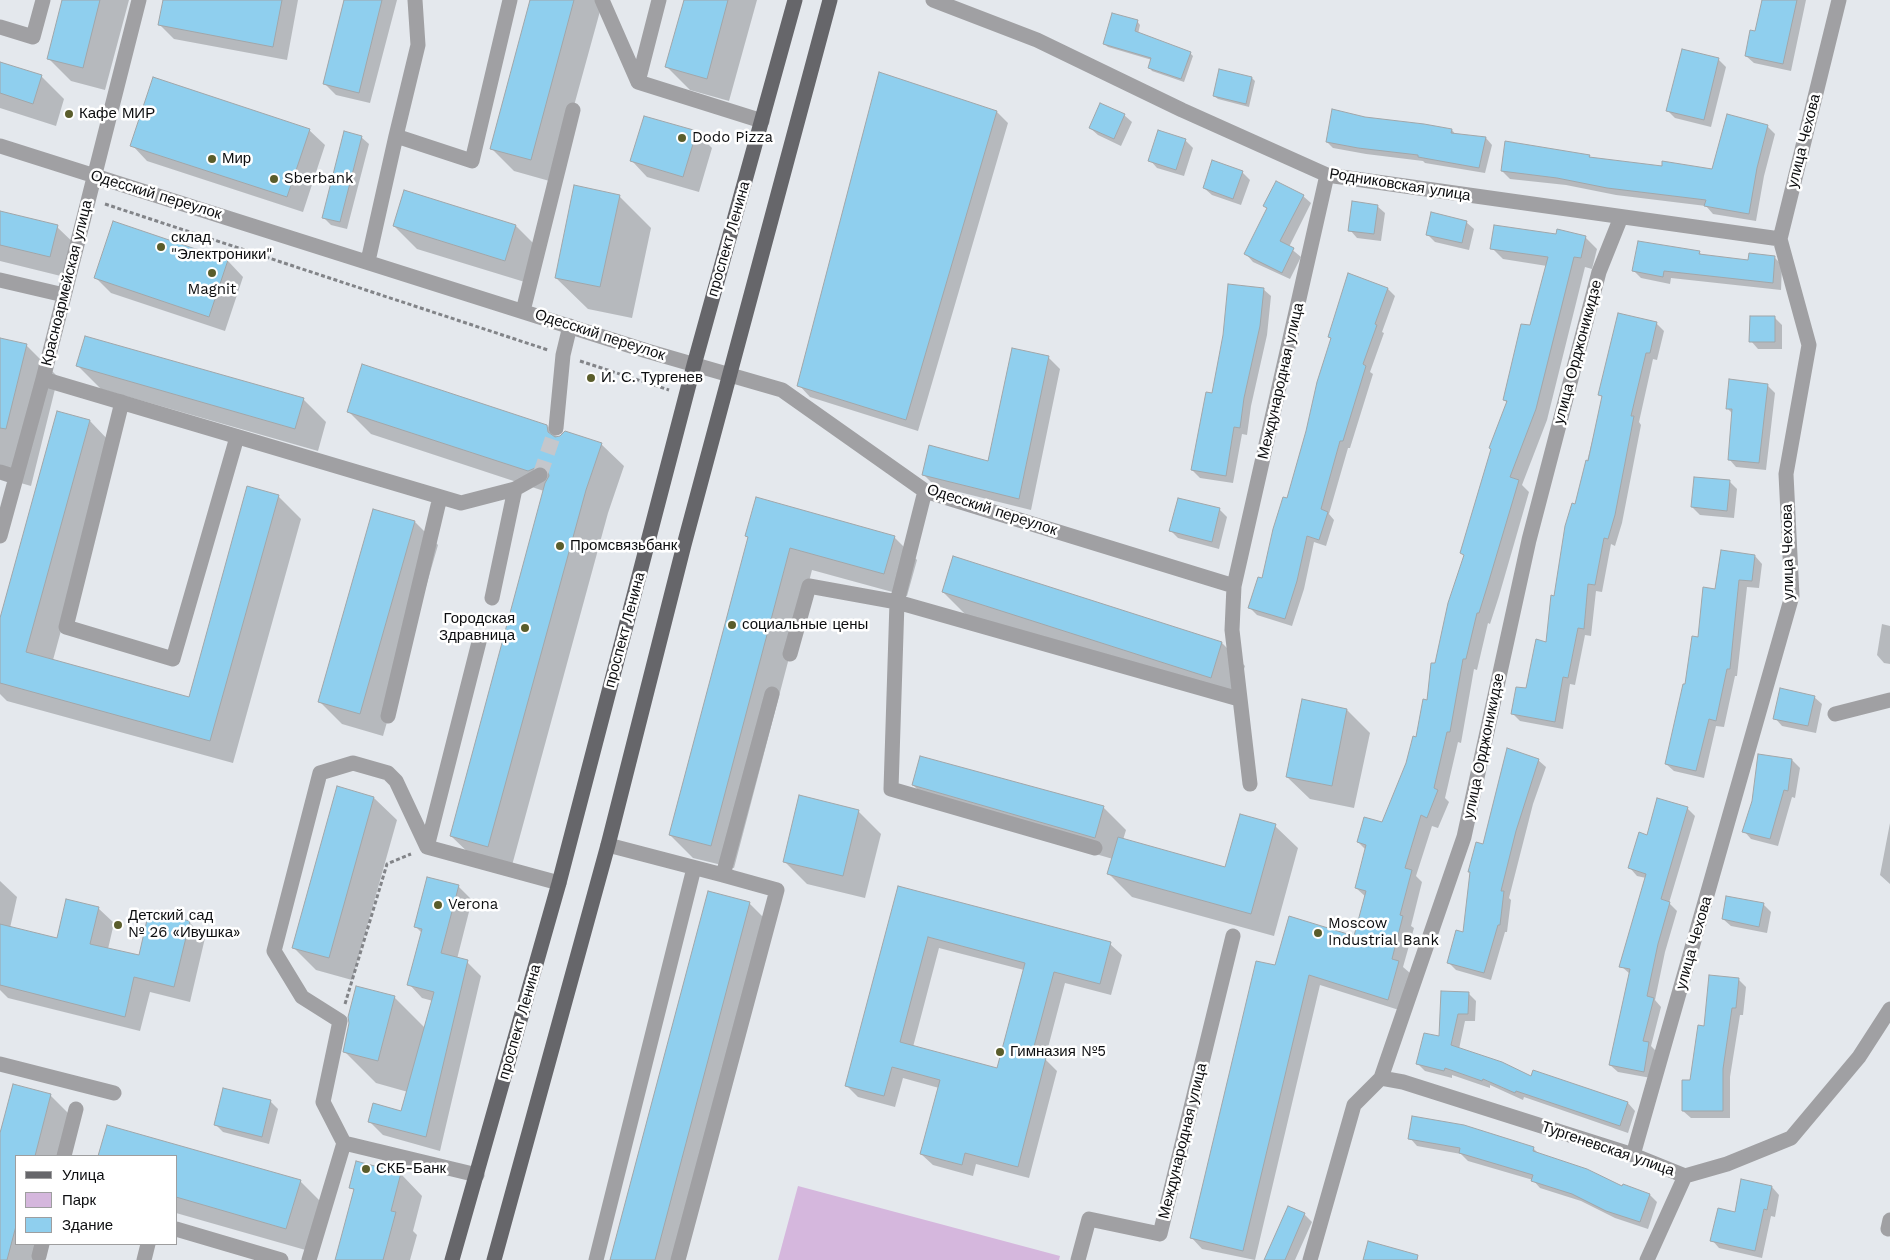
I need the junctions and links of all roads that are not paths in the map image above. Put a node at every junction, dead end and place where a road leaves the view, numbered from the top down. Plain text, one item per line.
1 (43, 0) edge
2 (139, 0) edge
3 (415, 0) edge
4 (510, 0) edge
5 (602, 0) edge
6 (659, 0) edge
7 (795, 0) edge
8 (830, 0) edge
9 (934, 0) edge
10 (1839, 0) edge
11 (0, 27) edge
12 (638, 82) junction
13 (573, 110) dead end
14 (762, 121) junction
15 (396, 136) junction
16 (0, 146) edge
17 (1327, 175) junction
18 (95, 176) junction
19 (1621, 217) junction
20 (1780, 239) junction
21 (368, 261) junction
22 (0, 280) edge
23 (64, 295) junction
24 (523, 311) junction
25 (570, 326) junction
26 (694, 364) junction
27 (729, 374) junction
28 (43, 379) junction
29 (122, 402) junction
30 (556, 428) tunnel mouth
31 (237, 437) junction
32 (0, 472) edge
33 (540, 476) tunnel mouth
34 (16, 477) junction
35 (515, 489) junction
36 (925, 491) junction
37 (440, 497) junction
38 (0, 536) edge
39 (1234, 586) junction
40 (492, 598) dead end
41 (897, 602) junction
42 (480, 638) dead end
43 (790, 654) dead end
44 (772, 694) dead end
45 (1239, 699) junction
46 (1890, 700) edge
47 (1835, 714) dead end
48 (388, 716) dead end
49 (1250, 784) dead end
50 (608, 845) junction
51 (427, 846) junction
52 (1095, 848) dead end
53 (694, 868) junction
54 (723, 875) junction
55 (559, 883) junction
56 (1233, 936) dead end
57 (1890, 1008) edge
58 (1, 1066) edge
59 (1382, 1078) junction
60 (114, 1093) dead end
61 (76, 1108) dead end
62 (344, 1143) junction
63 (1633, 1154) junction
64 (64, 1155) edge
65 (477, 1175) junction
66 (1685, 1176) junction
67 (178, 1231) edge
68 (148, 1245) edge
69 (144, 1260) edge
70 (282, 1260) edge
71 (309, 1260) edge
72 (452, 1260) edge
73 (494, 1260) edge
74 (596, 1260) edge
75 (678, 1260) edge
76 (1078, 1260) edge
77 (1310, 1260) edge
78 (1647, 1260) edge

1 - 11 street
2 - 18 street, Красноармейская улица
3 - 15 street
4 - 15 street
5 - 12 street
6 - 12 street
7 - 14 main road, проспект Ленина
8 - 27 main road
9 - 17 street, Родниковская улица
10 - 20 street, улица Чехова
12 - 14 street
13 - 24 street
14 - 26 main road, проспект Ленина
15 - 21 street
16 - 18 street, Одесский переулок
17 - 19 street, Родниковская улица
17 - 39 street, Международная улица
18 - 21 street, Одесский переулок
18 - 23 street, Красноармейская улица
19 - 20 street, Родниковская улица
19 - 59 street, улица Орджоникидзе
20 - 63 street, улица Чехова
21 - 24 street, Одесский переулок
22 - 23 street
23 - 28 street, Красноармейская улица
24 - 25 street, Одесский переулок
25 - 26 street, Одесский переулок
25 - 30 street
26 - 27 street, Одесский переулок
26 - 55 main road, проспект Ленина
27 - 36 street, Одесский переулок
27 - 50 main road
28 - 29 street
28 - 34 street, Красноармейская улица
29 - 31 street
29 - 31 street
31 - 37 street
32 - 34 street
33 - 35 street
34 - 38 street, Красноармейская улица
35 - 37 street
35 - 40 street
36 - 39 street, Одесский переулок
36 - 41 street
37 - 48 street
39 - 45 street, Международная улица
41 - 43 street
41 - 45 street
41 - 52 street
42 - 51 street
44 - 54 street
45 - 49 street, Международная улица
46 - 47 street
50 - 53 street
50 - 73 main road
51 - 55 street
51 - 62 street
53 - 54 street
53 - 74 street
54 - 75 street
55 - 65 main road, проспект Ленина
56 - 76 street, Международная улица
57 - 66 street, Тургеневская улица
58 - 60 street
59 - 63 street, Тургеневская улица
59 - 77 street, улица Орджоникидзе
61 - 64 street
62 - 65 street
62 - 71 street
63 - 66 street, Тургеневская улица
65 - 72 main road, проспект Ленина
66 - 78 street
67 - 70 street
68 - 69 street

